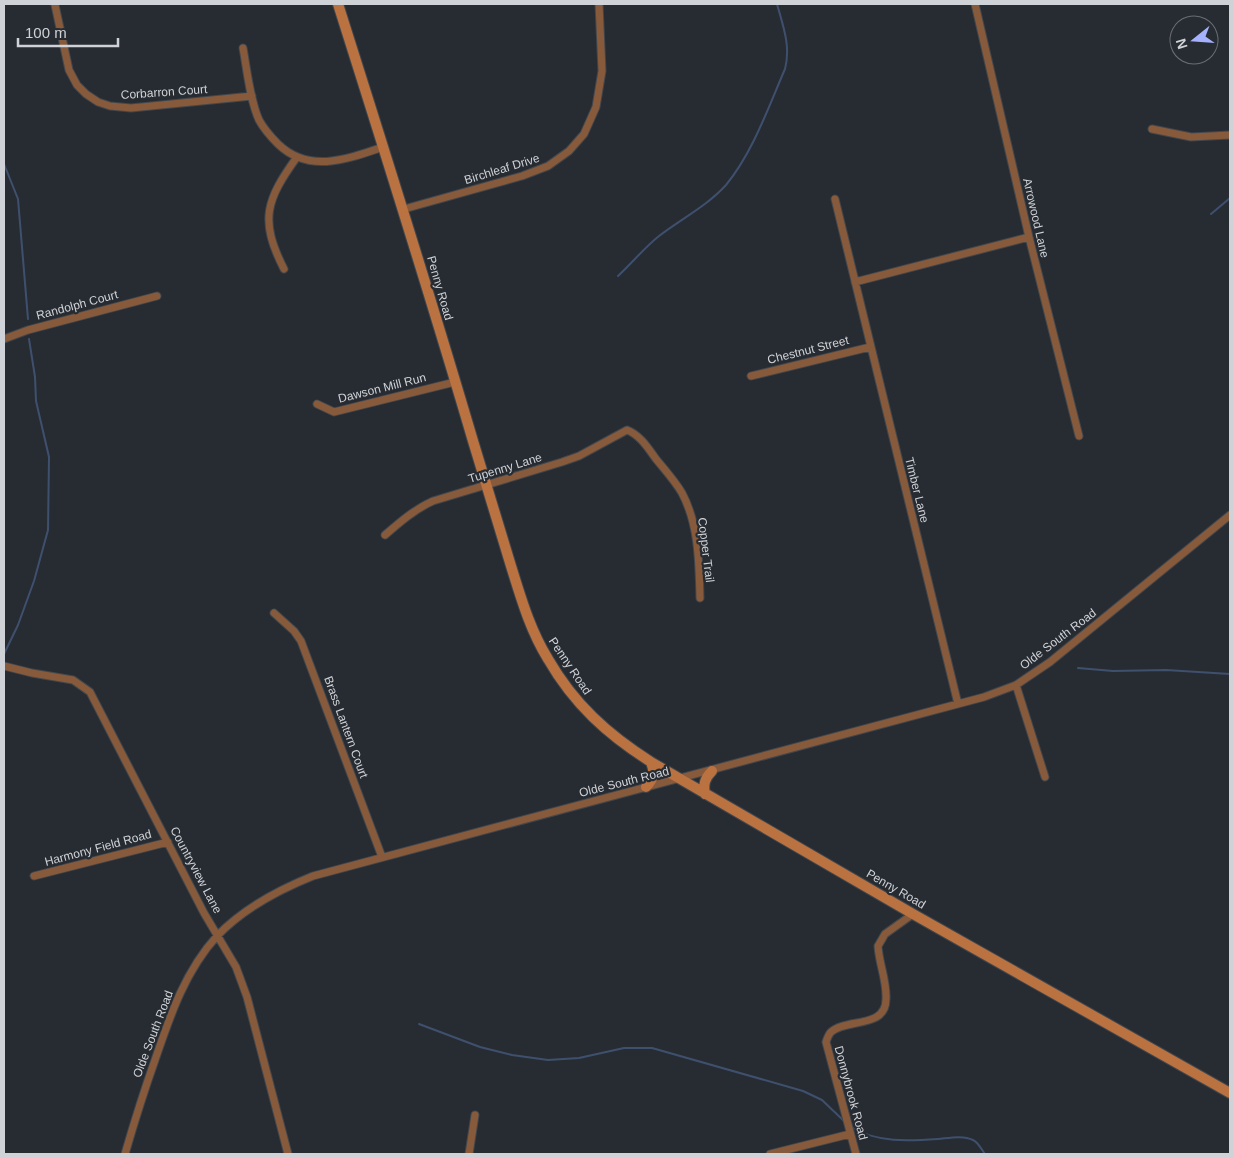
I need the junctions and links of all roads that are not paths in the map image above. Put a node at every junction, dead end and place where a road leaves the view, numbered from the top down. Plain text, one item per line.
1 (338, 4) edge
2 (599, 4) edge
3 (975, 4) edge
4 (55, 6) dead end
5 (243, 48) dead end
6 (252, 96) junction
7 (1152, 129) dead end
8 (1230, 135) edge
9 (384, 147) junction
10 (297, 157) junction
11 (835, 199) dead end
12 (404, 209) junction
13 (1029, 237) junction
14 (284, 268) dead end
15 (855, 282) junction
16 (156, 296) dead end
17 (4, 339) edge
18 (870, 347) junction
19 (751, 376) dead end
20 (455, 382) junction
21 (317, 404) dead end
22 (634, 433) joint
23 (1079, 436) dead end
24 (486, 486) junction
25 (1230, 515) edge
26 (385, 534) dead end
27 (700, 598) dead end
28 (274, 613) dead end
29 (4, 666) edge
30 (1016, 685) junction
31 (958, 704) junction
32 (651, 762) junction
33 (712, 771) junction
34 (1045, 778) dead end
35 (680, 779) junction
36 (646, 788) junction
37 (706, 794) junction
38 (168, 842) junction
39 (382, 857) junction
40 (34, 876) dead end
41 (913, 914) junction
42 (218, 935) junction
43 (1230, 1093) edge
44 (475, 1115) dead end
45 (850, 1134) junction
46 (125, 1154) edge
47 (288, 1154) edge
48 (469, 1154) edge
49 (770, 1154) edge
50 (856, 1154) edge

1 - 9 street, Penny Road
2 - 12 street, Birchleaf Drive
3 - 13 street, Arrowood Lane
4 - 6 street, Corbarron Court
5 - 6 street
6 - 10 street
7 - 8 street
9 - 10 street
9 - 12 street, Penny Road
10 - 14 street
11 - 15 street, Timber Lane
12 - 20 street, Penny Road
13 - 15 street
13 - 23 street, Arrowood Lane
15 - 18 street, Timber Lane
16 - 17 street, Randolph Court
18 - 19 street, Chestnut Street
18 - 31 street, Timber Lane
20 - 21 street, Dawson Mill Run
20 - 24 street, Penny Road
22 - 24 street, Tupenny Lane
22 - 27 street, Copper Trail
24 - 26 street, Tupenny Lane
24 - 32 street, Penny Road
25 - 30 street, Olde South Road
28 - 39 street, Brass Lantern Court
29 - 38 street, Countryview Lane
30 - 31 street, Olde South Road
30 - 34 street
31 - 33 street, Olde South Road
32 - 35 street, Penny Road
32 - 36 street
33 - 35 street, Olde South Road
33 - 37 street
35 - 36 street, Olde South Road
35 - 37 street, Penny Road
36 - 39 street, Olde South Road
37 - 41 street, Penny Road
38 - 40 street, Harmony Field Road
38 - 42 street, Countryview Lane
39 - 42 street, Olde South Road
41 - 43 street, Penny Road
41 - 45 street, Donnybrook Road
42 - 46 street, Olde South Road
42 - 47 street, Countryview Lane
44 - 48 street
45 - 49 street
45 - 50 street, Donnybrook Road

